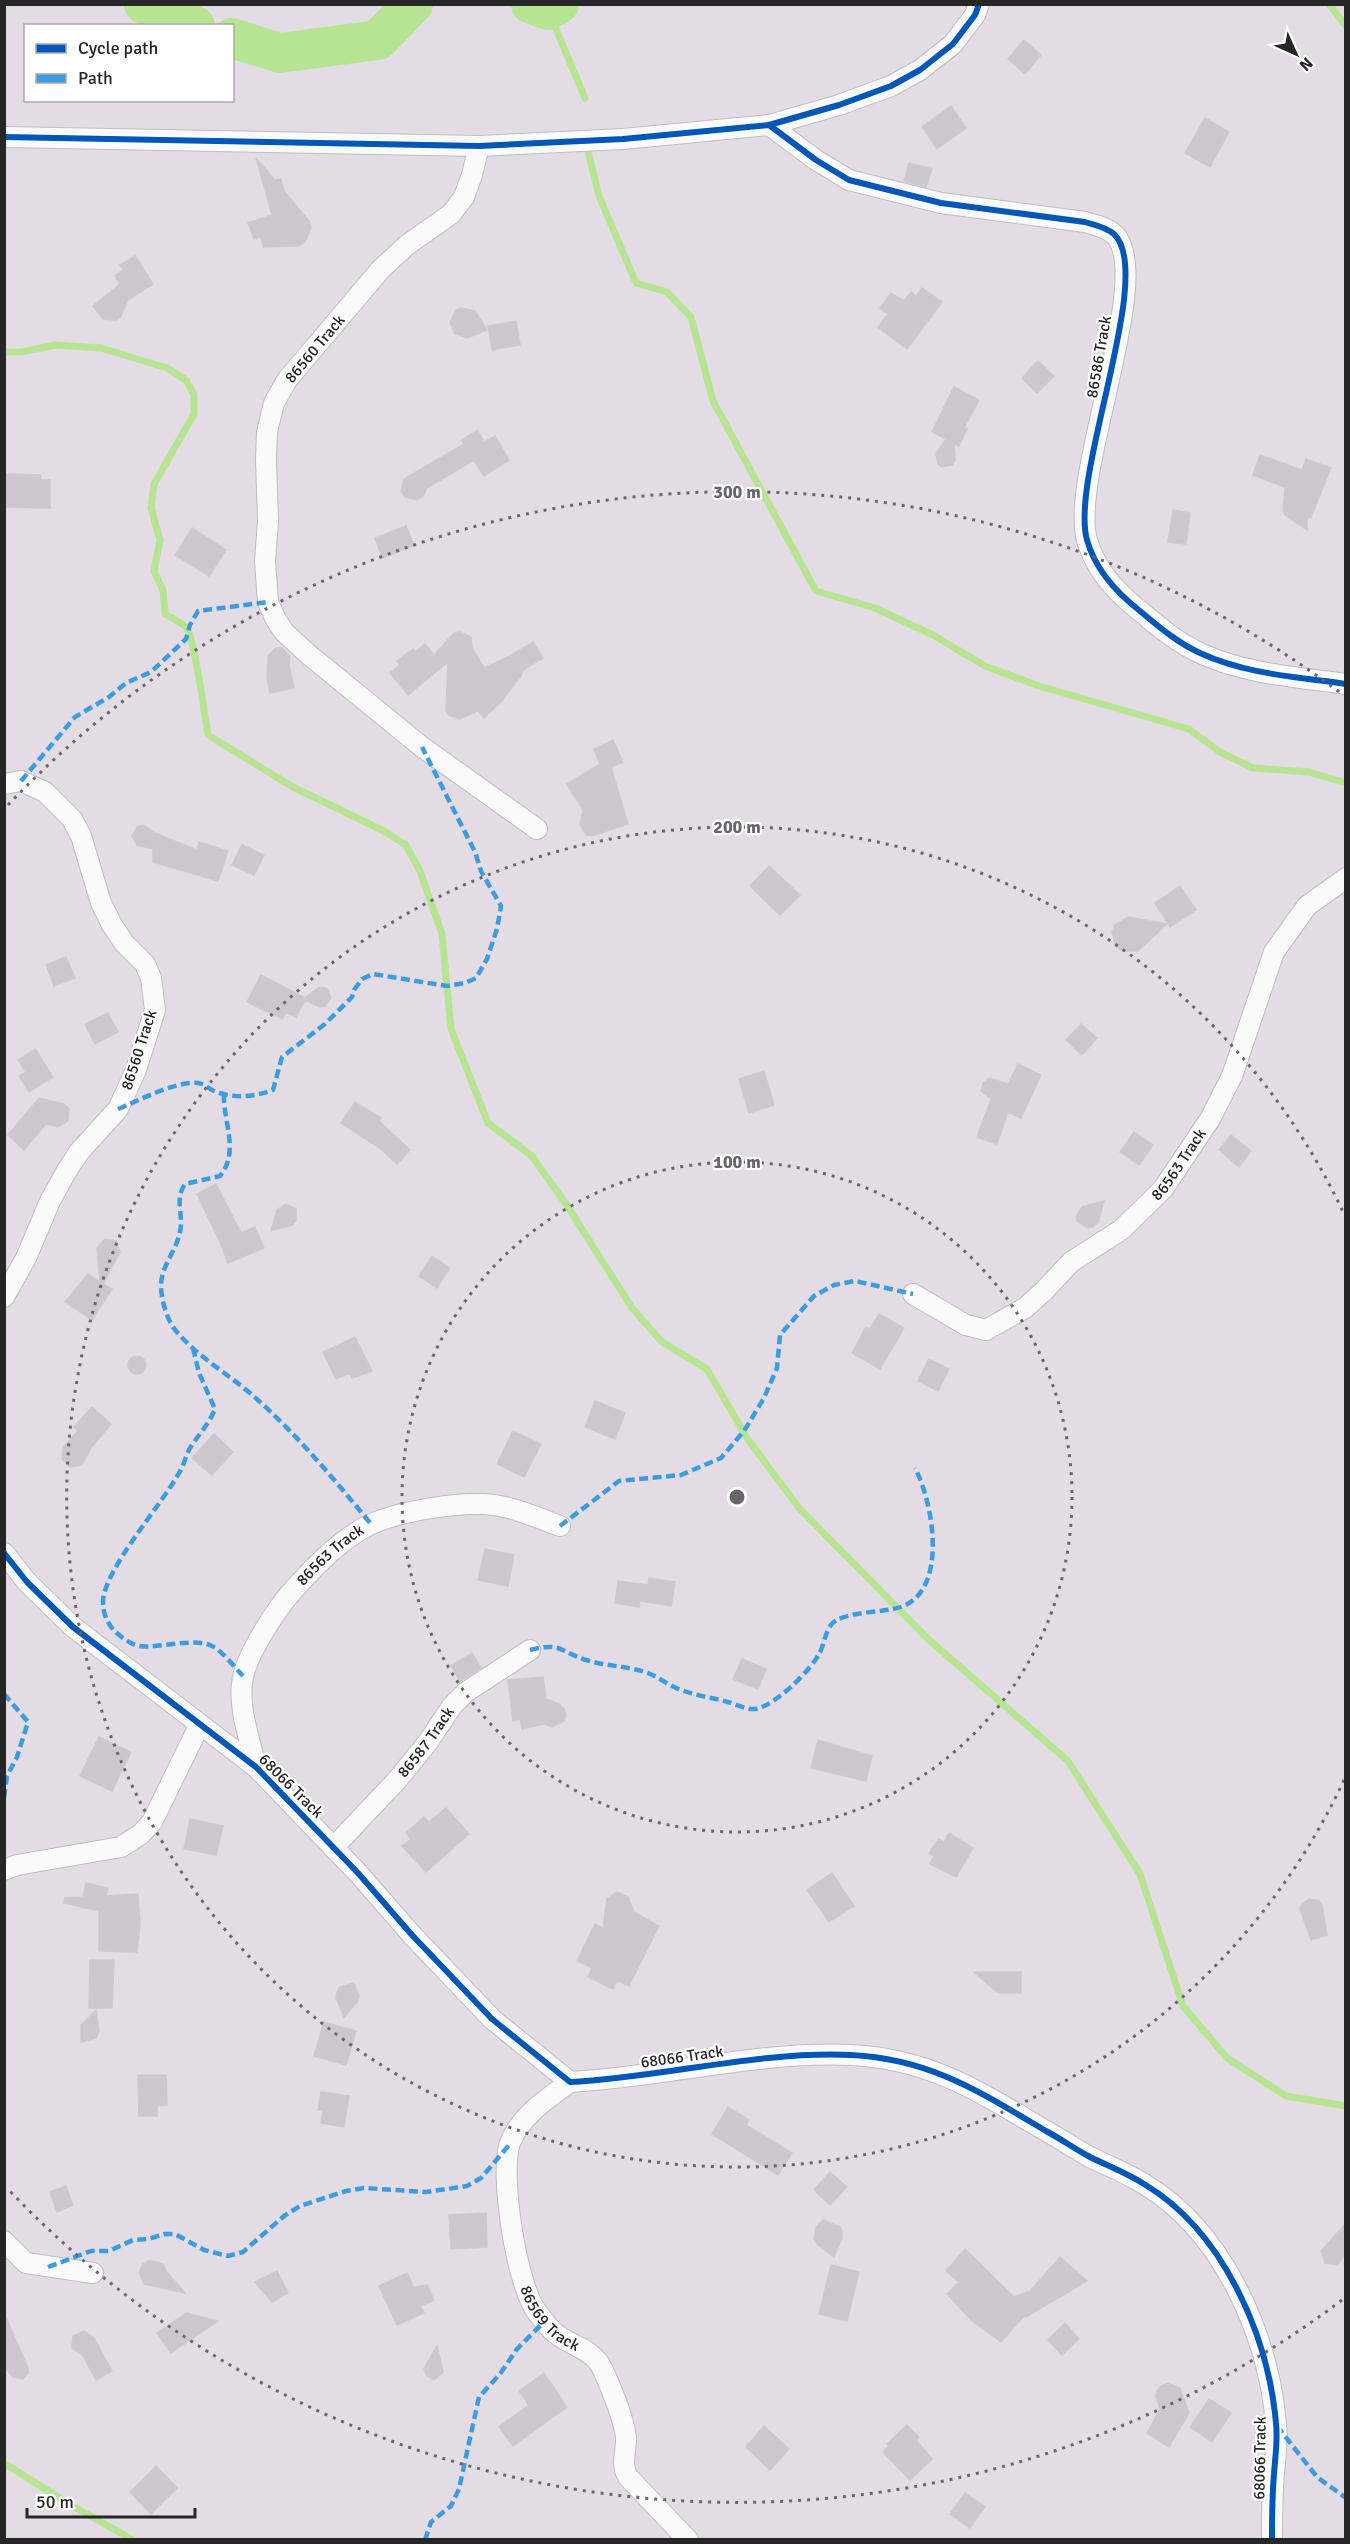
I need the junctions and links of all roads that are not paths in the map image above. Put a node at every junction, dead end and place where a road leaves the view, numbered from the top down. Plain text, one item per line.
1 (979, 4) edge
2 (769, 125) junction
3 (4, 137) edge
4 (479, 146) junction
5 (1346, 684) edge
6 (13, 783) edge
7 (537, 829) dead end
8 (1346, 878) edge
9 (913, 1294) dead end
10 (4, 1297) edge
11 (560, 1526) dead end
12 (4, 1553) edge
13 (530, 1650) dead end
14 (200, 1724) junction
15 (256, 1767) junction
16 (333, 1848) junction
17 (4, 1870) edge
18 (570, 2082) junction
19 (4, 2241) edge
20 (93, 2272) dead end
21 (688, 2540) edge
22 (1272, 2540) edge

1 - 2 street
2 - 4 street
2 - 5 street, 86586 Track
3 - 4 street
4 - 7 street, 86560 Track
6 - 10 street, 86560 Track
8 - 9 street, 86563 Track
11 - 15 street, 86563 Track
12 - 14 street, 68066 Track
13 - 16 street, 86587 Track
14 - 15 street, 68066 Track
14 - 17 street
15 - 16 street, 68066 Track
16 - 18 street, 68066 Track
18 - 21 street, 86569 Track
18 - 22 street, 68066 Track
19 - 20 street

